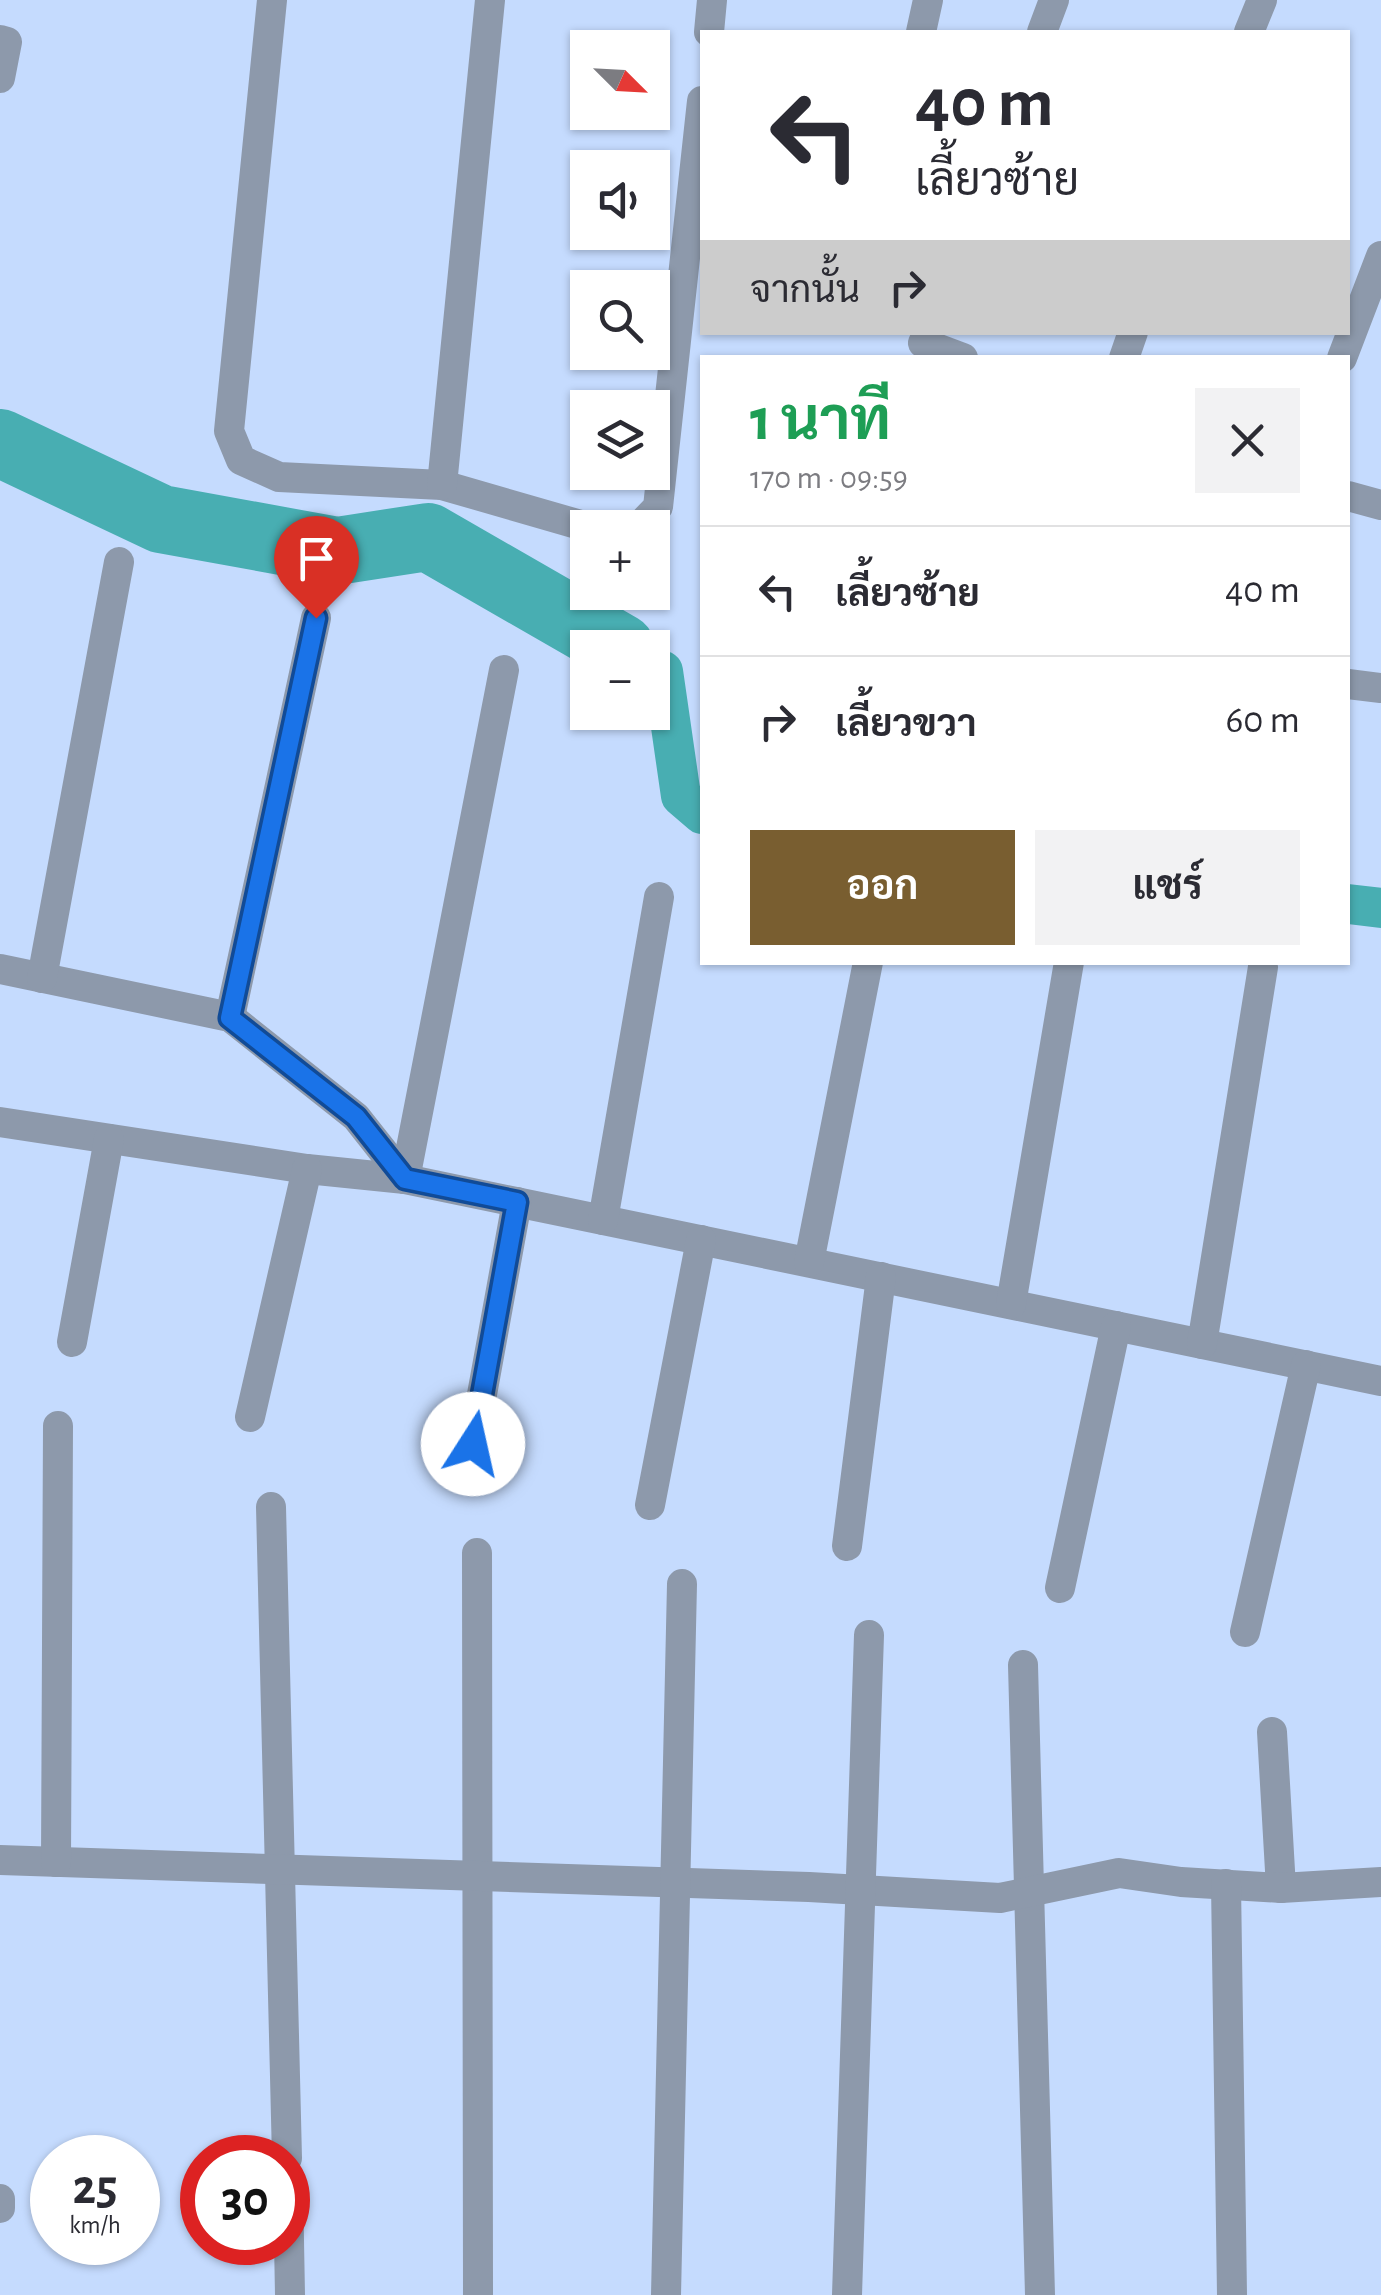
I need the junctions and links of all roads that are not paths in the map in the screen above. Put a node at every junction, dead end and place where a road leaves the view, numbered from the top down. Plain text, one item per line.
1 (272, 0) edge
2 (490, 0) edge
3 (712, 0) edge
4 (928, 0) edge
5 (1054, 0) edge
6 (1262, 0) edge
7 (709, 30) edge
8 (921, 30) edge
9 (1043, 30) edge
10 (1250, 30) edge
11 (0, 40) edge
12 (0, 78) edge
13 (700, 119) edge
14 (1381, 256) edge
15 (922, 344) edge
16 (954, 355) edge
17 (1343, 355) edge
18 (442, 485) junction
19 (1350, 497) edge
20 (1381, 505) edge
21 (655, 510) edge
22 (570, 522) edge
23 (119, 562) dead end
24 (316, 618) dead end
25 (504, 670) dead end
26 (1350, 684) edge
27 (1381, 688) edge
28 (658, 896) dead end
29 (867, 965) edge
30 (1068, 965) edge
31 (1262, 967) dead end
32 (0, 969) edge
33 (42, 978) junction
34 (230, 1018) junction
35 (0, 1122) edge
36 (109, 1139) junction
37 (306, 1169) junction
38 (405, 1179) junction
39 (517, 1202) junction
40 (604, 1220) junction
41 (701, 1240) junction
42 (808, 1262) junction
43 (881, 1277) junction
44 (1011, 1304) junction
45 (1116, 1326) junction
46 (72, 1342) dead end
47 (1202, 1344) junction
48 (1306, 1365) junction
49 (1381, 1381) edge
50 (250, 1417) dead end
51 (58, 1426) dead end
52 (473, 1444) dead end
53 (650, 1505) dead end
54 (270, 1508) dead end
55 (848, 1546) dead end
56 (477, 1553) dead end
57 (682, 1584) dead end
58 (1060, 1588) dead end
59 (1245, 1632) dead end
60 (869, 1634) dead end
61 (1023, 1665) dead end
62 (1272, 1732) dead end
63 (0, 1860) edge
64 (56, 1862) junction
65 (280, 1870) junction
66 (477, 1876) junction
67 (675, 1882) junction
68 (1381, 1882) edge
69 (1226, 1884) junction
70 (1281, 1888) junction
71 (860, 1890) junction
72 (1029, 1892) junction
73 (286, 2135) edge
74 (0, 2198) edge
75 (0, 2208) edge
76 (289, 2265) edge
77 (290, 2295) edge
78 (478, 2295) edge
79 (666, 2295) edge
80 (847, 2295) edge
81 (1040, 2295) edge
82 (1232, 2295) edge

1 - 18 street
2 - 18 street
3 - 7 street
4 - 8 street
5 - 9 street
6 - 10 street
11 - 12 street
13 - 21 street
14 - 17 street
15 - 16 street
18 - 22 street
19 - 20 street
23 - 33 street
24 - 34 street
25 - 38 street
26 - 27 street
28 - 40 street
29 - 42 street
30 - 44 street
31 - 47 street
32 - 33 street
33 - 34 street
34 - 38 street
35 - 36 street
36 - 37 street
36 - 46 street
37 - 38 street
37 - 50 street
38 - 39 street
39 - 40 street
39 - 52 street
40 - 41 street
41 - 42 street
41 - 53 street
42 - 43 street
43 - 44 street
43 - 55 street
44 - 45 street
45 - 47 street
45 - 58 street
47 - 48 street
48 - 49 street
48 - 59 street
51 - 64 street
54 - 65 street
56 - 66 street
57 - 67 street
60 - 71 street
61 - 72 street
62 - 70 street
63 - 64 street
64 - 65 street
65 - 66 street
65 - 73 street
66 - 67 street
66 - 78 street
67 - 71 street
67 - 79 street
68 - 70 street
69 - 70 street
69 - 72 street
69 - 82 street
71 - 72 street
71 - 80 street
72 - 81 street
74 - 75 street
76 - 77 street

